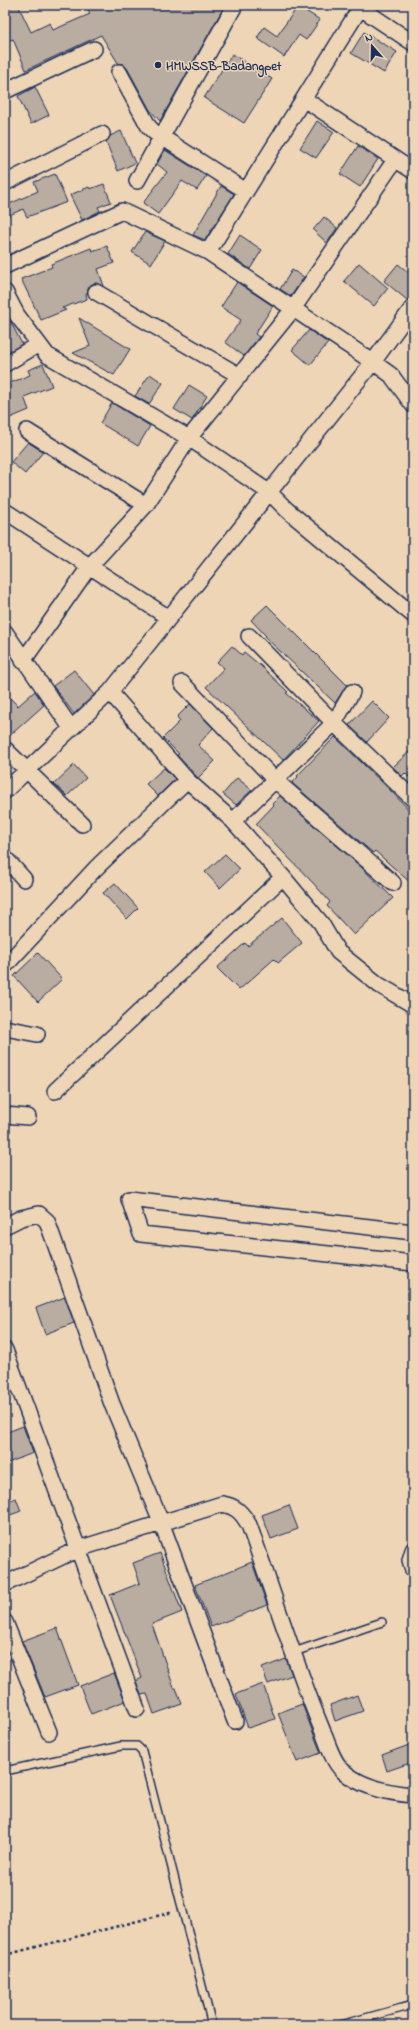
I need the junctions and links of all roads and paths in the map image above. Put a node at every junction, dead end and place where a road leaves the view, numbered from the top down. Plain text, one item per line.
1 (235, 5) edge
2 (360, 6) edge
3 (413, 43) edge
4 (94, 49) dead end
5 (119, 72) dead end
6 (5, 91) edge
7 (304, 99) junction
8 (102, 134) dead end
9 (161, 137) junction
10 (395, 160) junction
11 (413, 171) edge
12 (137, 180) dead end
13 (5, 183) edge
14 (246, 191) junction
15 (208, 252) junction
16 (5, 266) edge
17 (5, 292) edge
18 (96, 292) dead end
19 (413, 307) edge
20 (293, 309) junction
21 (39, 344) junction
22 (373, 362) junction
23 (5, 364) edge
24 (240, 376) junction
25 (413, 405) edge
26 (27, 431) dead end
27 (189, 438) junction
28 (270, 492) junction
29 (146, 504) junction
30 (5, 511) edge
31 (90, 567) junction
32 (413, 615) edge
33 (169, 618) junction
34 (5, 632) edge
35 (249, 636) dead end
36 (23, 660) junction
37 (182, 683) dead end
38 (110, 692) junction
39 (352, 692) dead end
40 (334, 723) junction
41 (71, 728) junction
42 (5, 749) edge
43 (27, 771) junction
44 (187, 780) junction
45 (275, 780) junction
46 (5, 791) edge
47 (413, 799) edge
48 (233, 821) junction
49 (82, 824) dead end
50 (5, 858) edge
51 (283, 877) junction
52 (24, 879) dead end
53 (393, 883) dead end
54 (5, 966) edge
55 (413, 1005) edge
56 (5, 1028) edge
57 (37, 1034) dead end
58 (55, 1091) dead end
59 (5, 1115) edge
60 (28, 1117) dead end
61 (5, 1226) edge
62 (413, 1232) edge
63 (413, 1263) edge
64 (5, 1350) edge
65 (161, 1522) junction
66 (78, 1549) junction
67 (413, 1550) edge
68 (413, 1570) edge
69 (5, 1584) edge
70 (5, 1622) edge
71 (382, 1622) dead end
72 (294, 1652) junction
73 (137, 1709) dead end
74 (236, 1721) dead end
75 (49, 1732) dead end
76 (5, 1771) edge
77 (413, 1795) edge
78 (183, 1909) junction
79 (5, 1955) edge
80 (413, 2005) edge
81 (212, 2025) edge
82 (340, 2025) edge

1 - 9 street
2 - 3 street
2 - 7 street
4 - 6 street
5 - 9 street
7 - 10 street
7 - 14 street
8 - 13 street
9 - 12 street
9 - 14 street
10 - 11 street
10 - 20 street
14 - 15 street
15 - 16 street
15 - 20 street
17 - 21 street
18 - 24 street
19 - 22 street
20 - 22 street
20 - 24 street
21 - 23 street
21 - 27 street
22 - 25 street
22 - 28 street
24 - 27 street
26 - 29 street
27 - 28 street
27 - 29 street
28 - 32 street
28 - 33 street
29 - 31 street
30 - 31 street
31 - 33 street
31 - 36 street
33 - 38 street
34 - 36 street
35 - 40 street
36 - 41 street
37 - 45 street
38 - 41 street
38 - 44 street
39 - 40 street
40 - 45 street
40 - 47 street
41 - 43 street
42 - 43 street
43 - 46 street
43 - 49 street
44 - 48 street
44 - 54 street
45 - 48 street
45 - 53 street
48 - 51 street
50 - 52 street
51 - 55 street
51 - 58 street
56 - 57 street
59 - 60 street
61 - 65 street
62 - 63 street
64 - 66 street
65 - 66 street
65 - 72 street
65 - 74 street
66 - 69 street
66 - 73 street
67 - 68 street
70 - 75 street
71 - 72 lane
72 - 77 street
76 - 78 lane
78 - 79 path
78 - 81 lane
80 - 82 lane

